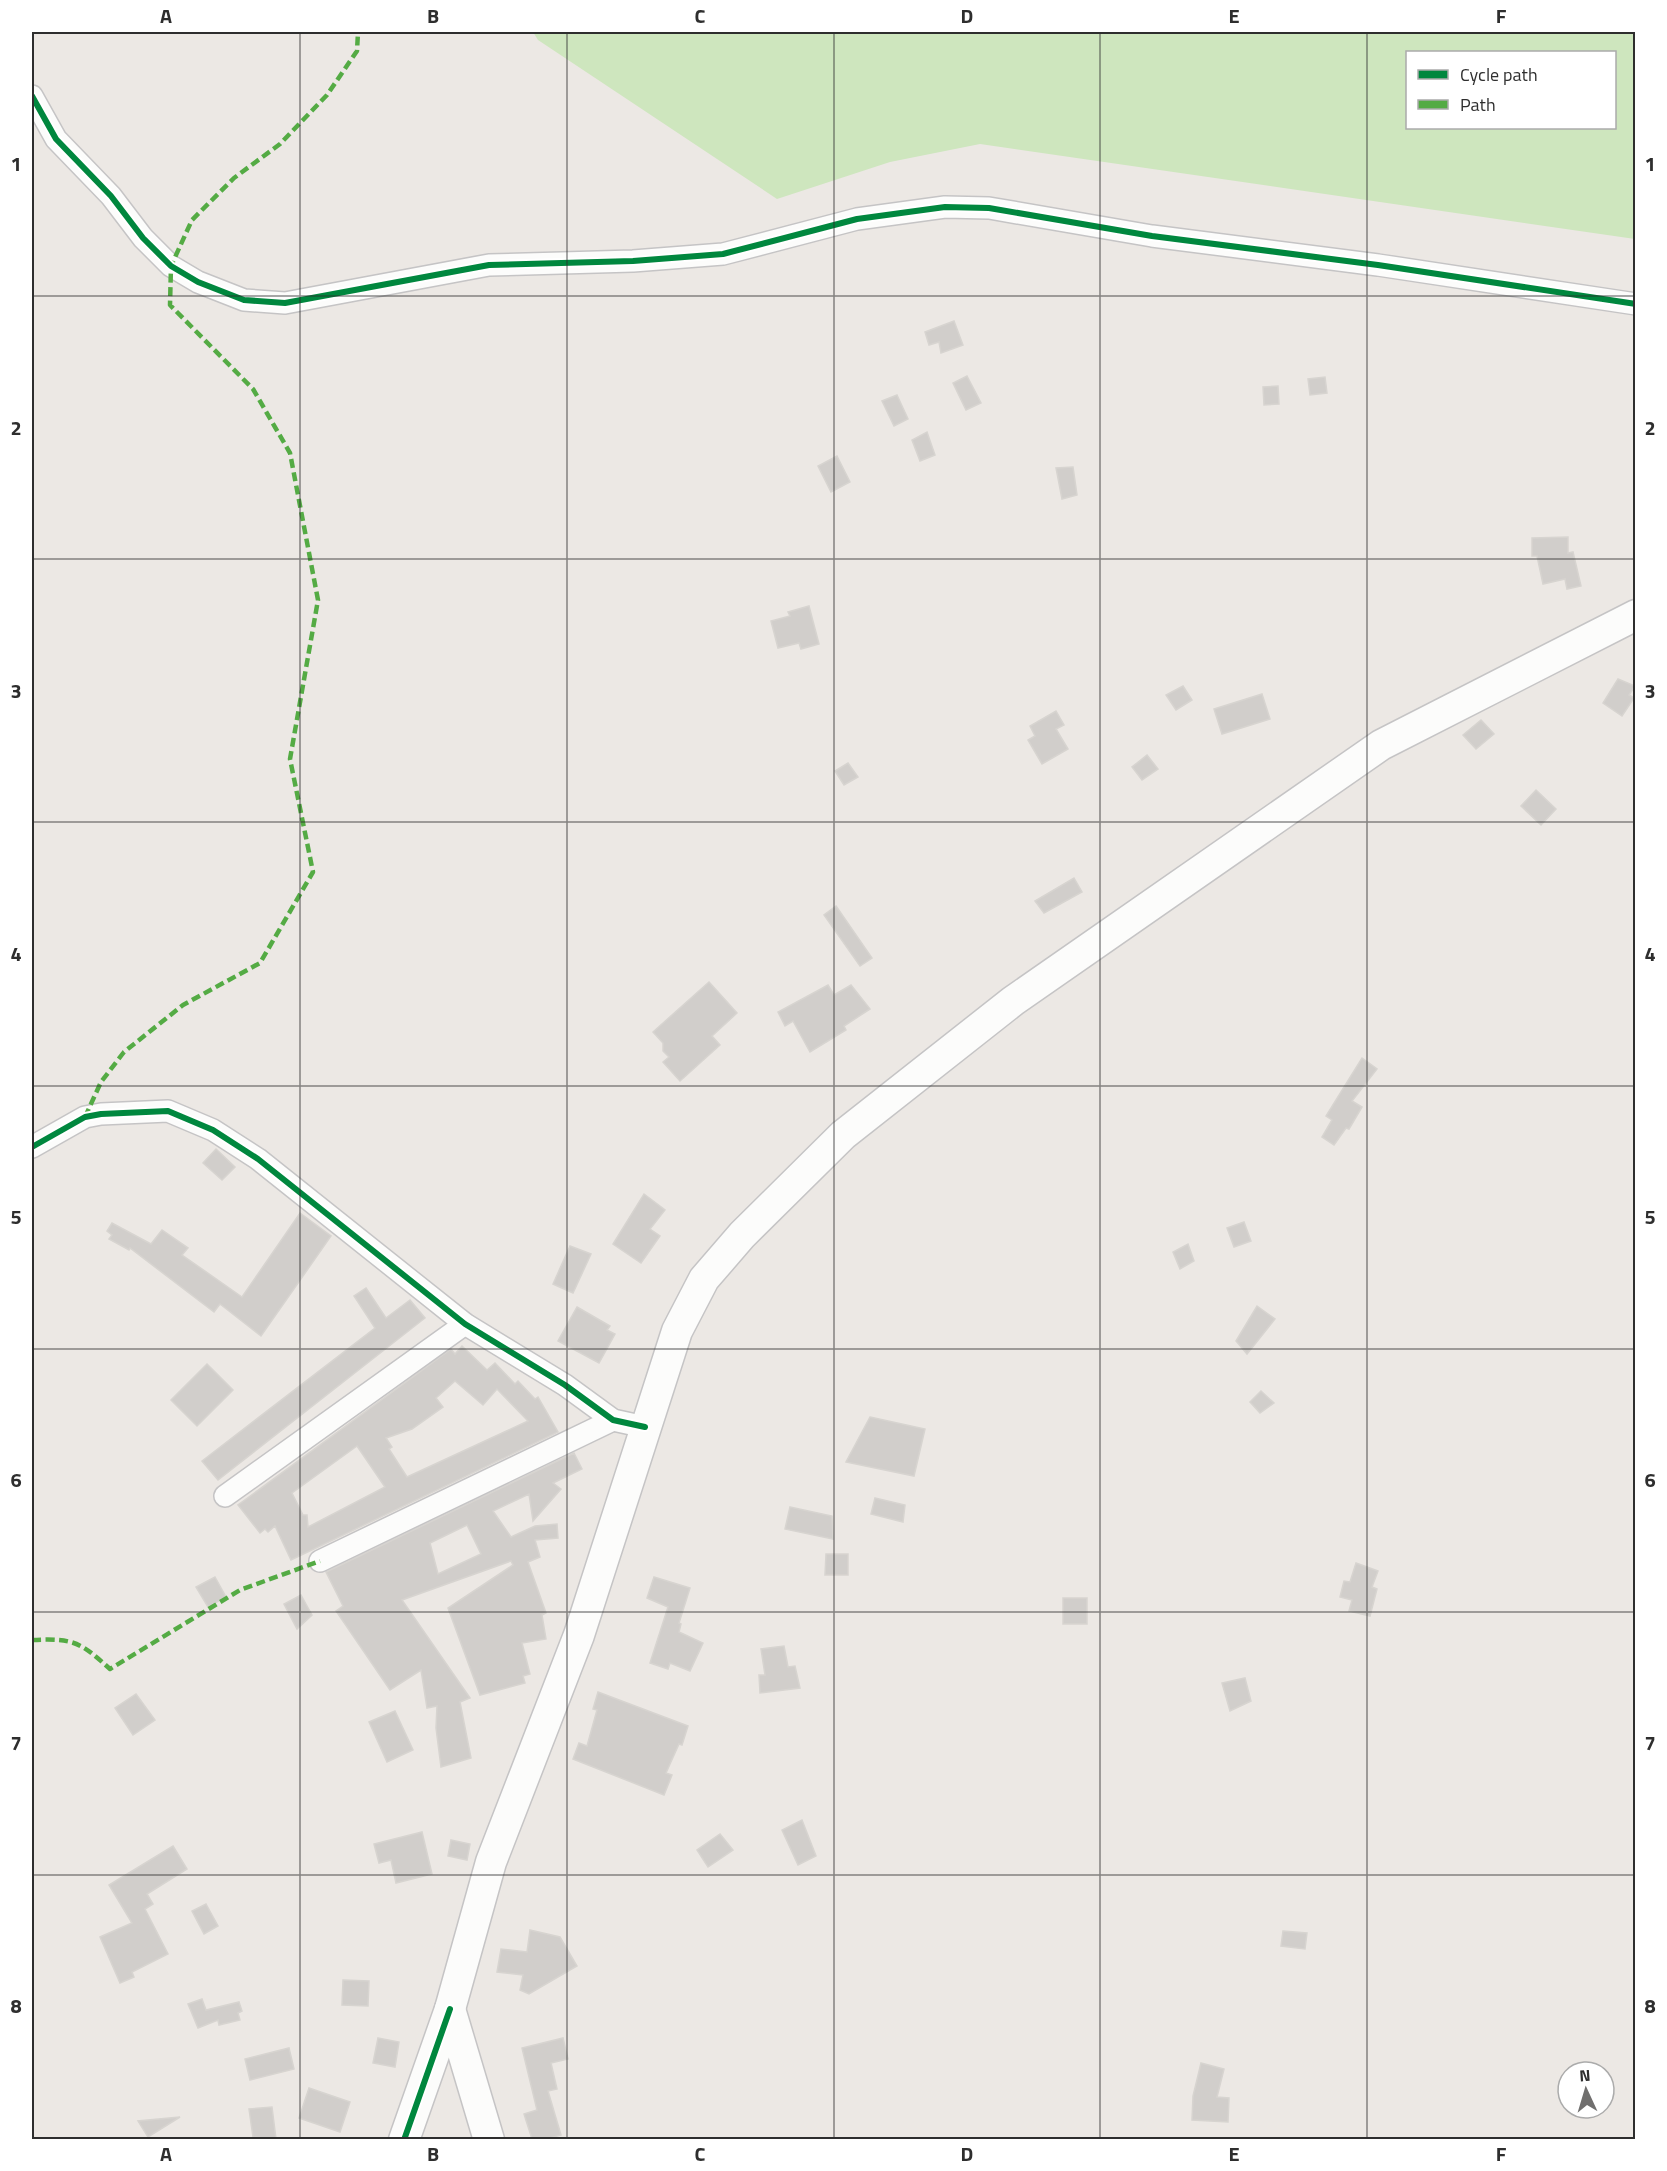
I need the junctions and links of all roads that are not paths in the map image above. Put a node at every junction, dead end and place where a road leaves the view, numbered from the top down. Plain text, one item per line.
1 (32, 96) edge
2 (1635, 304) edge
3 (1635, 615) edge
4 (32, 1147) edge
5 (465, 1324) junction
6 (613, 1420) junction
7 (645, 1427) junction
8 (225, 1496) dead end
9 (320, 1561) dead end
10 (450, 2009) junction
11 (404, 2139) edge
12 (489, 2139) edge

1 - 2 street
3 - 7 main road
4 - 5 street
5 - 6 street
5 - 8 street
6 - 7 street
6 - 9 street
7 - 10 main road
10 - 11 main road
10 - 12 main road

